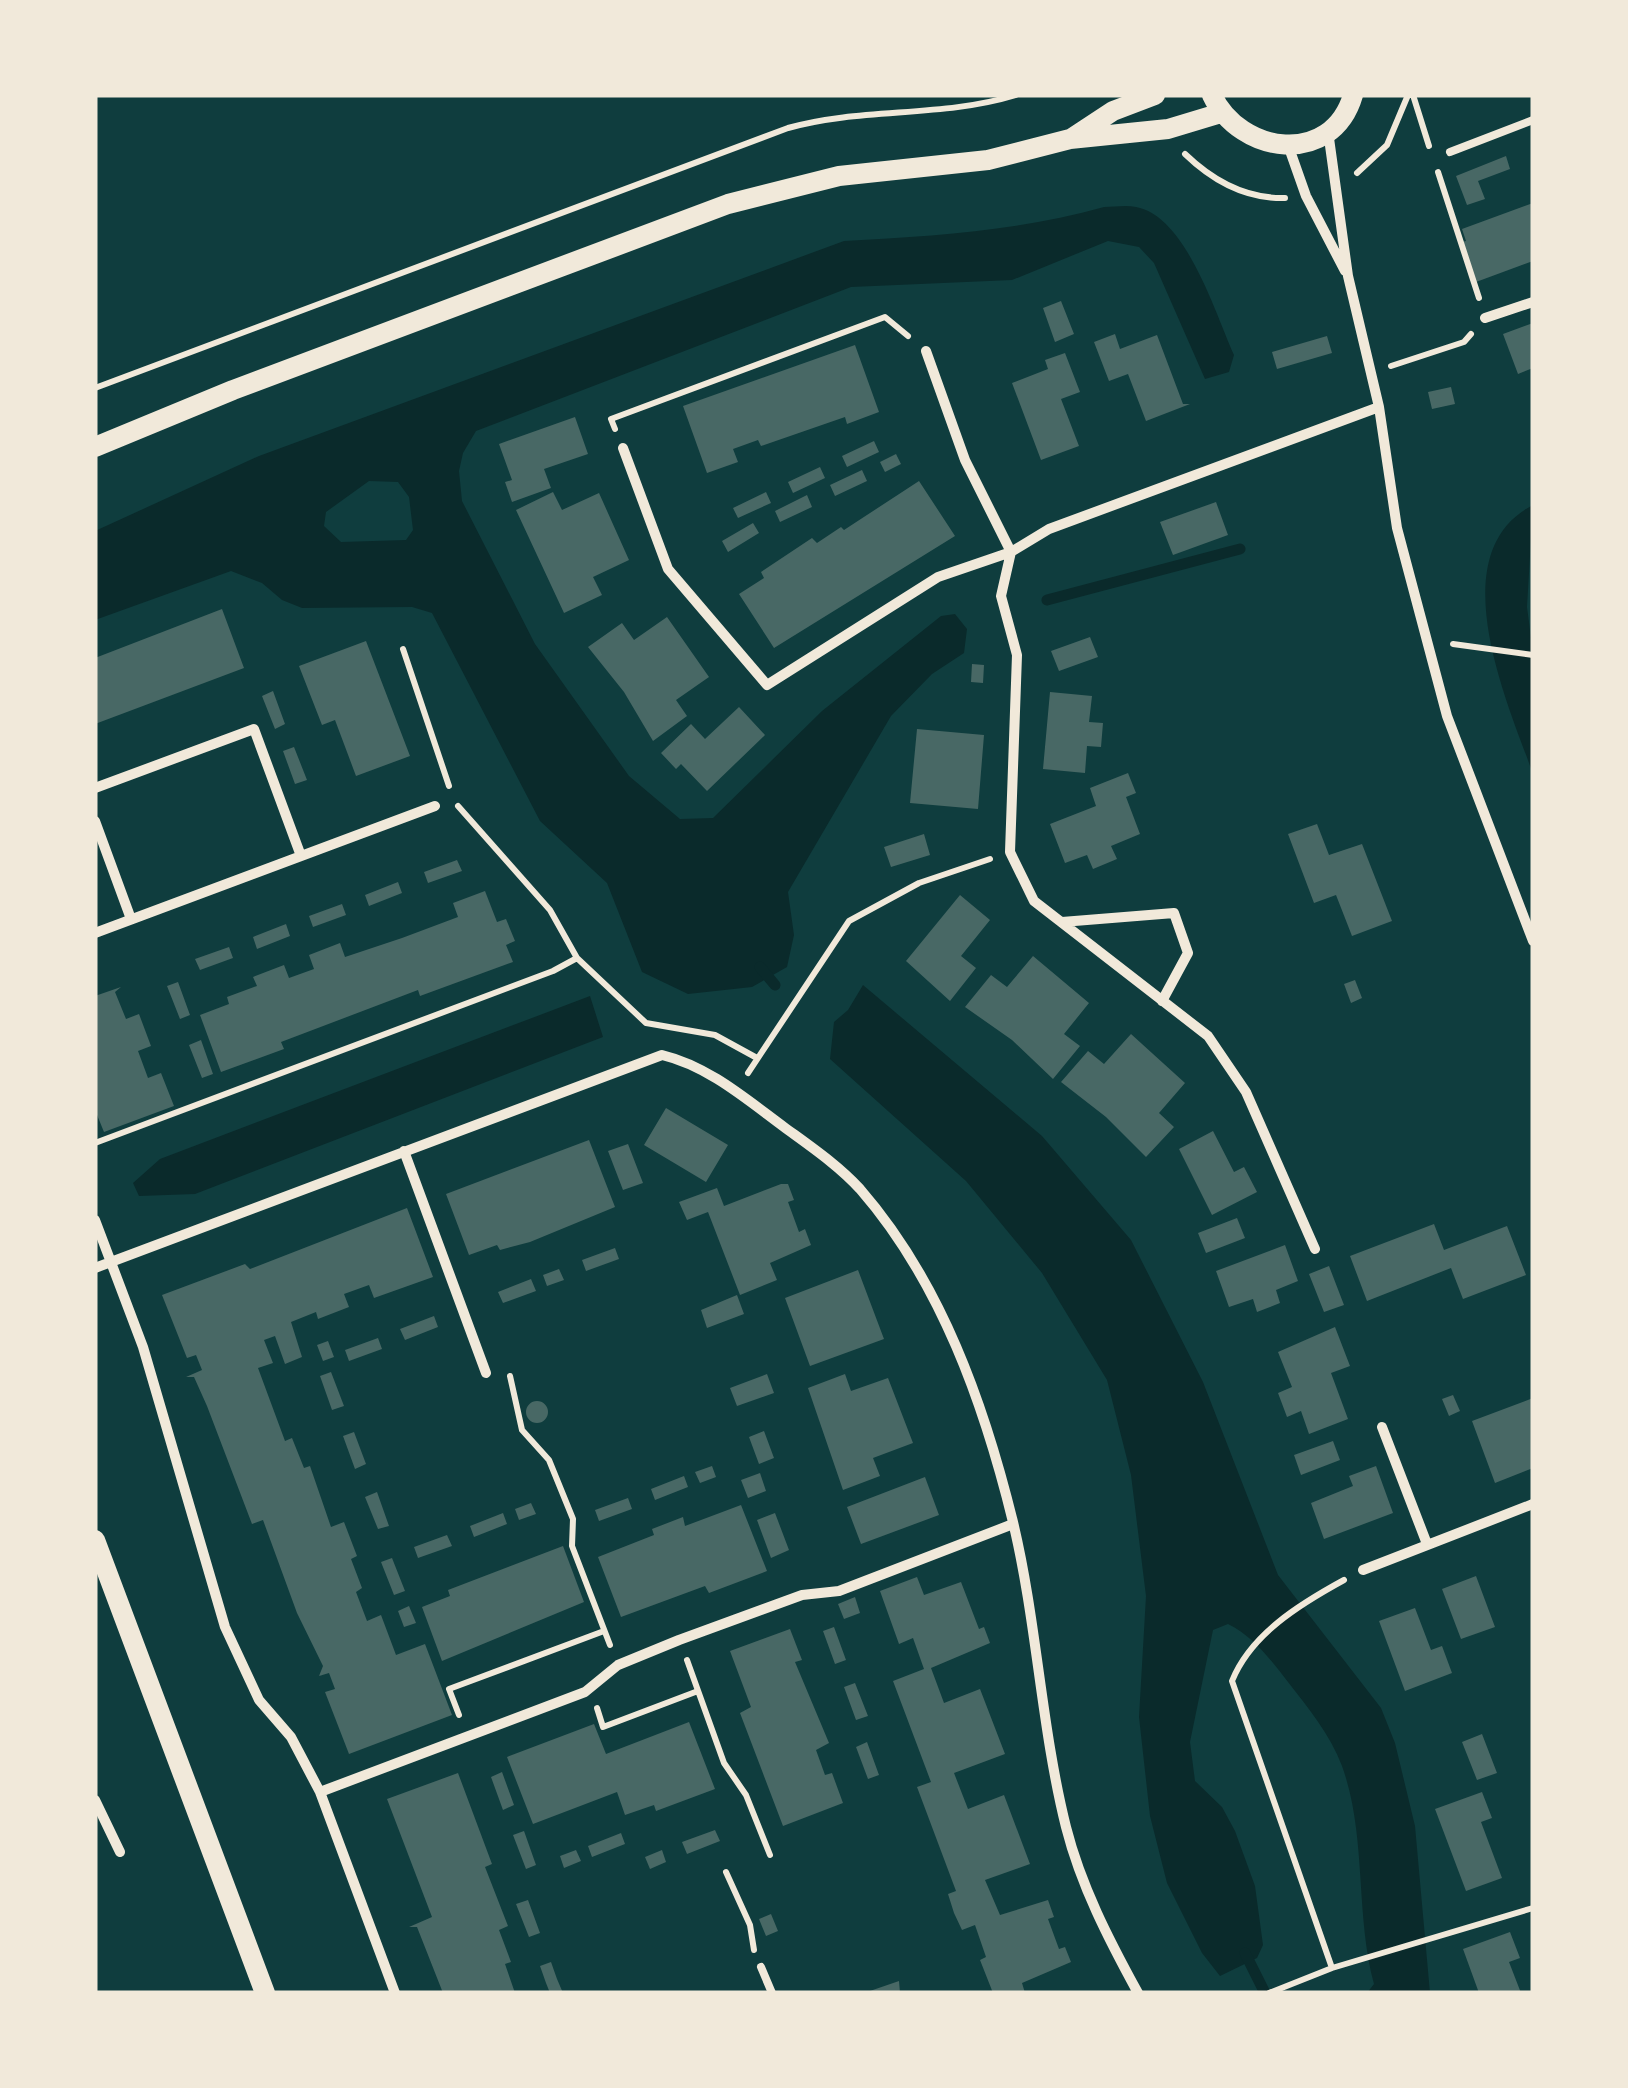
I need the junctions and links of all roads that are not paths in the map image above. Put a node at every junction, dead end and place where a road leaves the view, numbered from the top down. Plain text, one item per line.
1 (1155, 95) edge
2 (1353, 95) edge
3 (1216, 104) edge
4 (1533, 120) edge
5 (1328, 131) junction
6 (1070, 140) junction
7 (1288, 145) junction
8 (1450, 152) dead end
9 (1348, 276) junction
10 (1533, 302) edge
11 (1485, 318) road end
12 (926, 351) road end
13 (1379, 408) junction
14 (95, 448) edge
15 (623, 448) road end
16 (1011, 552) junction
17 (95, 788) edge
18 (435, 806) dead end
19 (95, 821) edge
20 (301, 856) junction
21 (131, 919) junction
22 (1062, 922) junction
23 (95, 933) edge
24 (1533, 941) edge
25 (1162, 1001) junction
26 (404, 1151) junction
27 (95, 1220) edge
28 (1315, 1249) dead end
29 (111, 1262) junction
30 (95, 1268) edge
31 (486, 1373) dead end
32 (1382, 1427) dead end
33 (1533, 1504) edge
34 (1013, 1524) junction
35 (95, 1540) edge
36 (1427, 1544) junction
37 (1363, 1570) road end
38 (320, 1792) junction
39 (95, 1800) edge
40 (120, 1852) dead end
41 (761, 1967) road end
42 (265, 1993) edge
43 (396, 1993) edge
44 (772, 1993) edge
45 (1138, 1993) edge

1 - 6 main road
2 - 5 main road
3 - 6 main road
3 - 7 main road
4 - 8 lane
5 - 7 main road
5 - 9 street
6 - 14 main road
7 - 9 street
9 - 13 street
10 - 11 street
12 - 16 street
13 - 16 street
13 - 24 street
15 - 16 street
16 - 22 street
17 - 20 street
18 - 20 street
19 - 21 street
20 - 21 street
21 - 23 street
22 - 25 street
22 - 25 street
25 - 28 street
26 - 29 street
26 - 31 street
26 - 34 street
27 - 29 street
29 - 30 street
29 - 38 street
32 - 36 street
33 - 36 street
34 - 38 street
34 - 45 street
35 - 42 main road
36 - 37 street
38 - 43 street
39 - 40 street
41 - 44 lane

